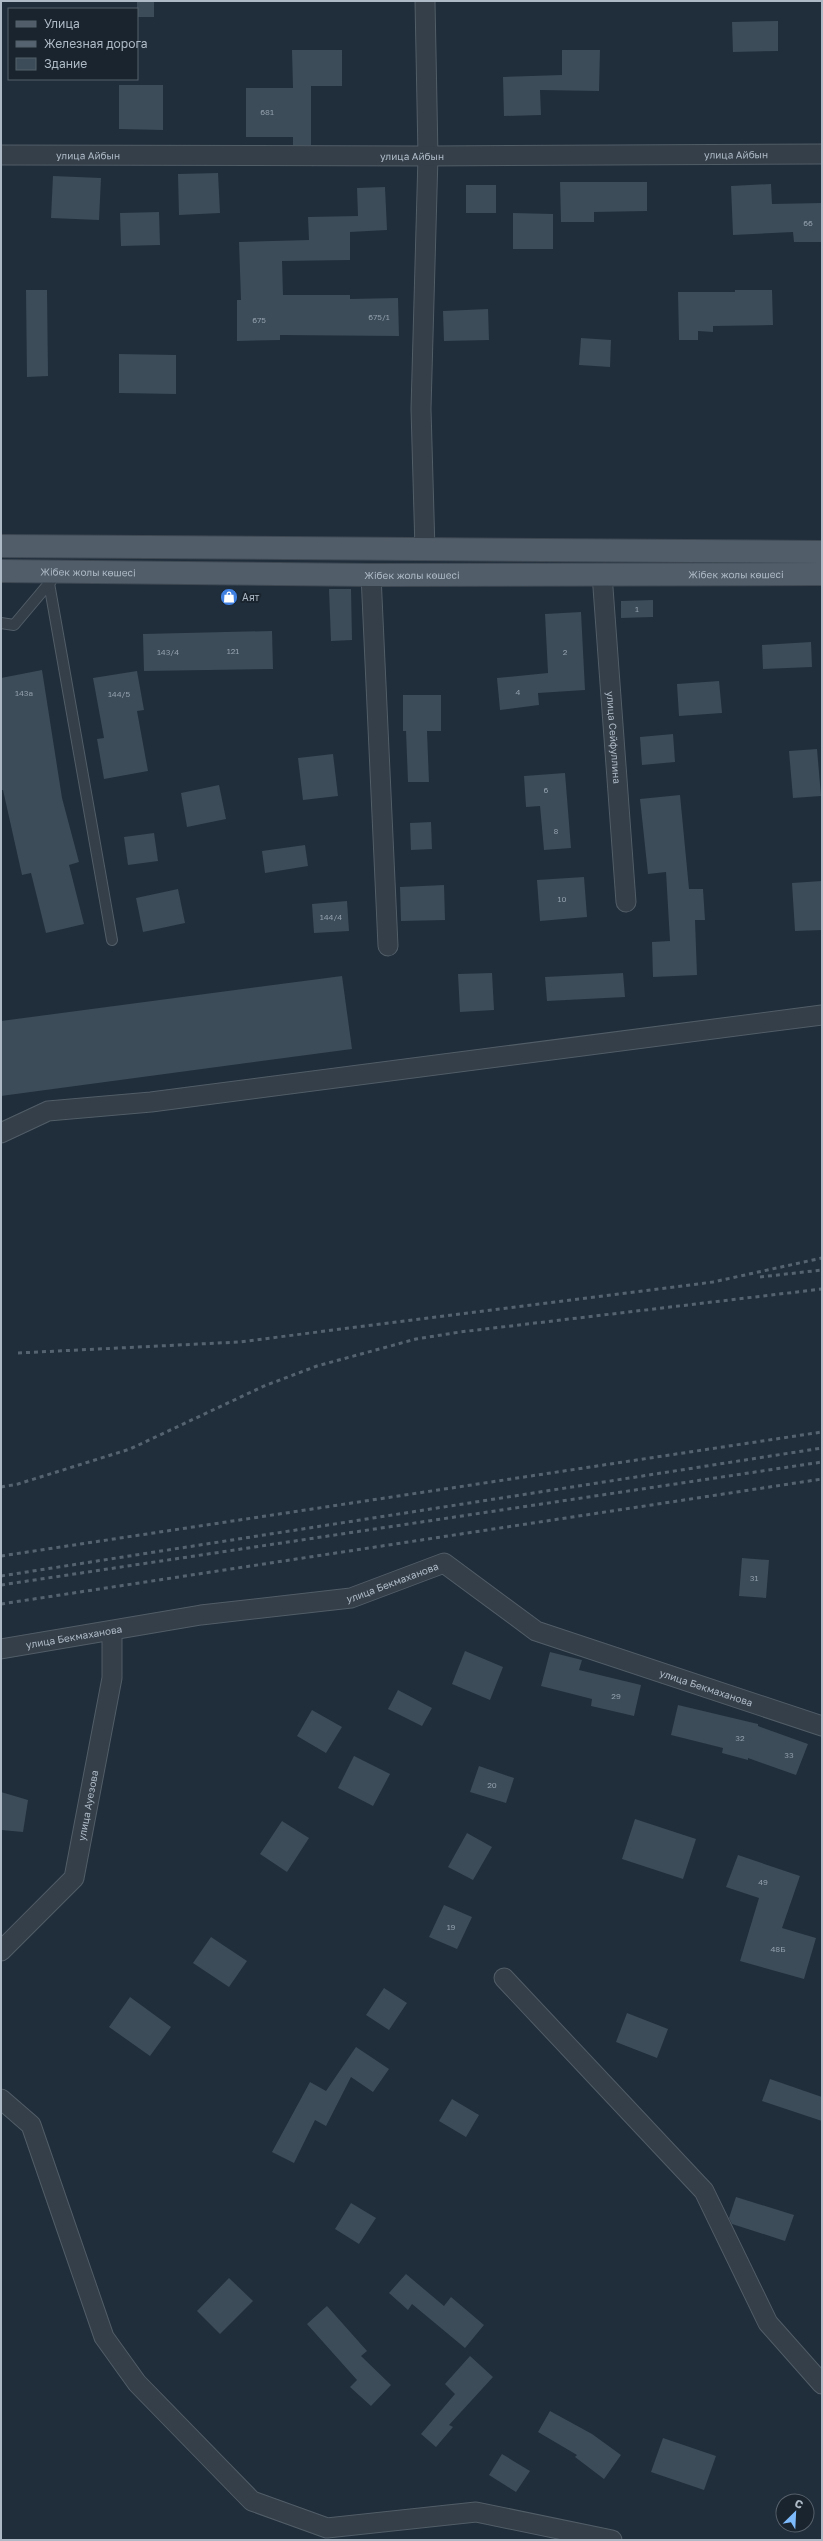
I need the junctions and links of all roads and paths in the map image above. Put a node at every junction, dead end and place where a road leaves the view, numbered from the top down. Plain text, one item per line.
1 (425, 1) edge
2 (822, 154) edge
3 (1, 155) edge
4 (428, 156) junction
5 (1, 546) edge
6 (425, 550) junction
7 (822, 552) edge
8 (1, 571) edge
9 (602, 574) junction
10 (822, 574) edge
11 (371, 575) junction
12 (55, 577) junction
13 (1, 623) edge
14 (626, 902) dead end
15 (112, 940) dead end
16 (388, 946) dead end
17 (822, 1015) edge
18 (1, 1133) edge
19 (112, 1631) junction
20 (1, 1649) edge
21 (822, 1726) edge
22 (1, 1951) edge
23 (504, 1978) dead end
24 (1, 2099) edge
25 (822, 2384) edge
26 (612, 2540) edge

1 - 4 street
2 - 4 street, улица Айбын
3 - 4 street, улица Айбын
4 - 6 street
5 - 6 main road
6 - 7 main road
8 - 12 main road, Жібек жолы көшесі
9 - 10 main road, Жібек жолы көшесі
9 - 11 main road, Жібек жолы көшесі
9 - 14 street, улица Сейфуллина
11 - 12 main road, Жібек жолы көшесі
11 - 16 street
12 - 13 lane
12 - 15 lane
17 - 18 street
19 - 20 street, улица Бекмаханова
19 - 21 street, улица Бекмаханова
19 - 22 street, улица Ауезова
23 - 25 street
24 - 26 street

